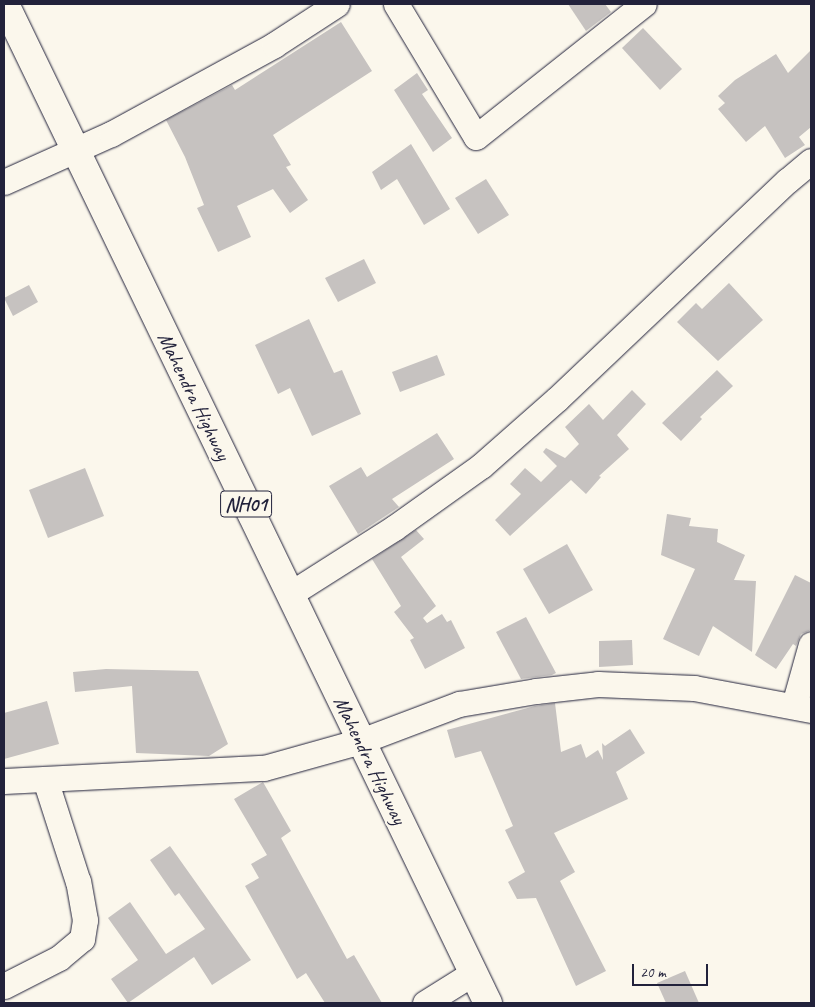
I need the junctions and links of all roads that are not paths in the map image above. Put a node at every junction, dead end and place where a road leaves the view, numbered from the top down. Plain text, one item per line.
1 (5, 4) edge
2 (337, 4) edge
3 (396, 4) edge
4 (644, 4) edge
5 (75, 151) junction
6 (811, 161) edge
7 (4, 182) edge
8 (290, 594) junction
9 (811, 644) edge
10 (802, 708) edge
11 (361, 740) junction
12 (46, 779) junction
13 (4, 781) edge
14 (473, 973) junction
15 (4, 986) edge
16 (425, 1003) edge
17 (488, 1003) edge

1 - 5 highway, Mahendra Highway / NH01
2 - 5 street
3 - 4 street
5 - 7 street
5 - 8 highway, Mahendra Highway / NH01
6 - 8 street
8 - 11 highway, Mahendra Highway / NH01
9 - 10 street
10 - 11 street
11 - 12 street
11 - 14 highway, Mahendra Highway / NH01
12 - 13 street
12 - 15 street
14 - 16 street
14 - 17 highway, Mahendra Highway / NH01

